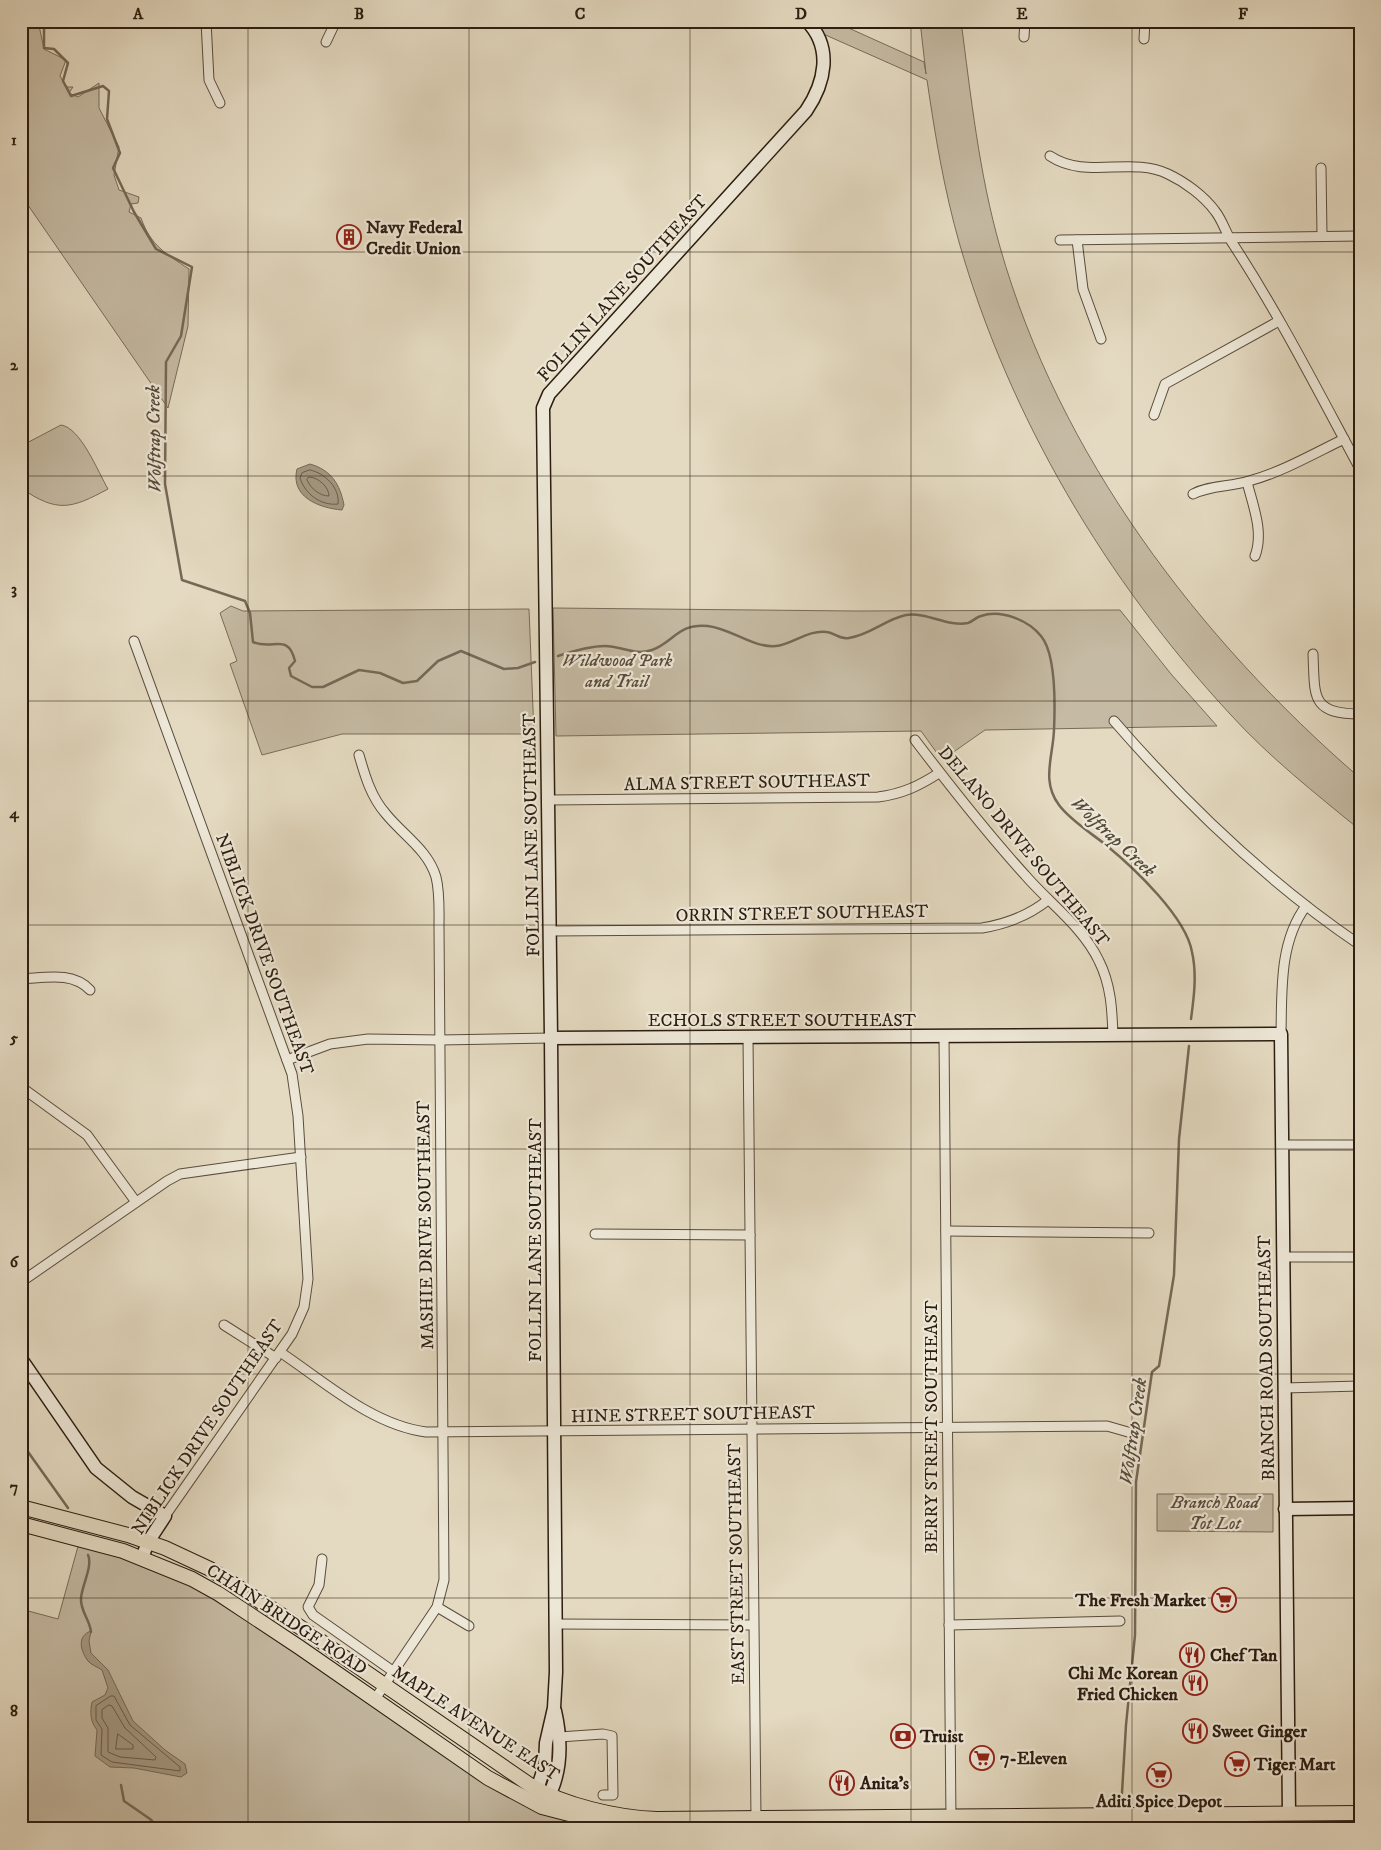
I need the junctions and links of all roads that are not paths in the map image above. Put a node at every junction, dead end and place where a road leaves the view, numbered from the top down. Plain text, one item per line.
1 (206, 21) edge
2 (336, 21) edge
3 (807, 21) edge
4 (1024, 21) edge
5 (1144, 21) edge
6 (1024, 36) dead end
7 (1144, 39) dead end
8 (326, 42) dead end
9 (220, 103) dead end
10 (1050, 156) dead end
11 (1321, 168) dead end
12 (1322, 235) junction
13 (1360, 236) edge
14 (1229, 238) junction
15 (1060, 240) dead end
16 (1077, 240) junction
17 (1279, 322) junction
18 (1101, 339) dead end
19 (1154, 415) dead end
20 (1344, 439) junction
21 (1360, 469) edge
22 (1247, 482) junction
23 (1193, 494) dead end
24 (1256, 556) dead end
25 (134, 641) dead end
26 (1313, 654) dead end
27 (1360, 714) edge
28 (1114, 721) dead end
29 (915, 740) dead end
30 (359, 755) dead end
31 (939, 773) junction
32 (548, 800) junction
33 (1048, 900) junction
34 (1306, 906) junction
35 (550, 931) junction
36 (1360, 945) edge
37 (21, 979) edge
38 (90, 990) dead end
39 (1281, 1034) junction
40 (1113, 1035) junction
41 (944, 1036) junction
42 (552, 1038) junction
43 (748, 1038) junction
44 (440, 1040) junction
45 (287, 1060) junction
46 (21, 1087) edge
47 (1282, 1145) junction
48 (1360, 1145) edge
49 (301, 1157) junction
50 (136, 1202) junction
51 (946, 1231) junction
52 (1149, 1233) dead end
53 (595, 1234) dead end
54 (750, 1235) junction
55 (1360, 1256) edge
56 (1283, 1257) junction
57 (21, 1282) edge
58 (224, 1325) dead end
59 (278, 1355) junction
60 (21, 1359) edge
61 (1360, 1386) edge
62 (1284, 1388) junction
63 (948, 1427) junction
64 (751, 1429) junction
65 (444, 1432) junction
66 (554, 1432) junction
67 (1128, 1432) dead end
68 (21, 1506) edge
69 (1360, 1508) edge
70 (1285, 1509) junction
71 (165, 1516) junction
72 (21, 1524) edge
73 (148, 1542) junction
74 (142, 1558) junction
75 (322, 1559) dead end
76 (437, 1607) junction
77 (1120, 1621) dead end
78 (556, 1624) junction
79 (753, 1625) junction
80 (949, 1625) junction
81 (469, 1626) dead end
82 (394, 1672) junction
83 (384, 1685) junction
84 (375, 1699) junction
85 (554, 1708) junction
86 (559, 1737) junction
87 (603, 1795) dead end
88 (543, 1797) junction
89 (1360, 1813) edge
90 (1289, 1814) junction
91 (951, 1817) junction
92 (1146, 1822) edge
93 (756, 1824) edge

1 - 9 street
2 - 8 street
3 - 32 street, FOLLIN LANE SOUTHEAST
4 - 6 street
5 - 7 street
10 - 14 street
11 - 12 street
12 - 13 street
12 - 14 street
14 - 16 street
14 - 17 street
15 - 16 street
16 - 18 street
17 - 19 street
17 - 20 street
20 - 21 street
20 - 22 street
22 - 23 street
22 - 24 street
25 - 45 street, NIBLICK DRIVE SOUTHEAST
26 - 27 street
28 - 34 street
29 - 31 street, DELANO DRIVE SOUTHEAST
30 - 44 street, MASHIE DRIVE SOUTHEAST
31 - 32 street, ALMA STREET SOUTHEAST
31 - 33 street, DELANO DRIVE SOUTHEAST
32 - 35 street, FOLLIN LANE SOUTHEAST
33 - 35 street, ORRIN STREET SOUTHEAST
33 - 40 street, DELANO DRIVE SOUTHEAST
34 - 36 street
34 - 39 street, BRANCH ROAD SOUTHEAST
35 - 42 street, FOLLIN LANE SOUTHEAST
37 - 38 street
39 - 40 street, ECHOLS STREET SOUTHEAST
39 - 47 street, BRANCH ROAD SOUTHEAST
40 - 41 street, ECHOLS STREET SOUTHEAST
41 - 43 street, ECHOLS STREET SOUTHEAST
41 - 51 street, BERRY STREET SOUTHEAST
42 - 43 street, ECHOLS STREET SOUTHEAST
42 - 44 street, ECHOLS STREET SOUTHEAST
42 - 66 street, FOLLIN LANE SOUTHEAST
43 - 54 street, EAST STREET SOUTHEAST
44 - 45 street, ECHOLS STREET SOUTHEAST
44 - 65 street, MASHIE DRIVE SOUTHEAST
45 - 49 street, NIBLICK DRIVE SOUTHEAST
46 - 50 street
47 - 48 street
47 - 56 street, BRANCH ROAD SOUTHEAST
49 - 50 street
49 - 59 street, NIBLICK DRIVE SOUTHEAST
50 - 57 street
51 - 52 street
51 - 63 street, BERRY STREET SOUTHEAST
53 - 54 street
54 - 64 street, EAST STREET SOUTHEAST
55 - 56 street
56 - 62 street, BRANCH ROAD SOUTHEAST
58 - 59 street, HINE STREET SOUTHEAST
59 - 65 street, HINE STREET SOUTHEAST
59 - 71 street, NIBLICK DRIVE SOUTHEAST
60 - 71 street
61 - 62 street
62 - 70 street, BRANCH ROAD SOUTHEAST
63 - 64 street, HINE STREET SOUTHEAST
63 - 67 street, HINE STREET SOUTHEAST
63 - 80 street, BERRY STREET SOUTHEAST
64 - 66 street, HINE STREET SOUTHEAST
64 - 79 street, EAST STREET SOUTHEAST
65 - 66 street, HINE STREET SOUTHEAST
65 - 76 street, MASHIE DRIVE SOUTHEAST
66 - 78 street, FOLLIN LANE SOUTHEAST
68 - 73 main road
69 - 70 street
70 - 90 street, BRANCH ROAD SOUTHEAST
71 - 73 street, NIBLICK DRIVE SOUTHEAST
72 - 74 main road, CHAIN BRIDGE ROAD
73 - 74 street, NIBLICK DRIVE SOUTHEAST
73 - 83 main road, MAPLE AVENUE EAST
74 - 84 main road, CHAIN BRIDGE ROAD
75 - 82 street
76 - 81 street
76 - 82 street, MASHIE DRIVE SOUTHEAST
77 - 80 street
78 - 79 street
78 - 85 street, FOLLIN LANE SOUTHEAST
79 - 93 street, EAST STREET SOUTHEAST
80 - 91 street, BERRY STREET SOUTHEAST
82 - 83 street, MASHIE DRIVE SOUTHEAST
83 - 84 street, MASHIE DRIVE SOUTHEAST
83 - 88 main road, MAPLE AVENUE EAST
84 - 88 main road, CHAIN BRIDGE ROAD
85 - 86 street, FOLLIN LANE SOUTHEAST
85 - 88 street, FOLLIN LANE SOUTHEAST
86 - 87 street
86 - 88 street, FOLLIN LANE SOUTHEAST
88 - 93 main road, MAPLE AVENUE EAST
89 - 90 main road, MAPLE AVENUE EAST
90 - 92 main road, MAPLE AVENUE EAST
91 - 92 main road, MAPLE AVENUE EAST
91 - 93 main road, MAPLE AVENUE EAST

